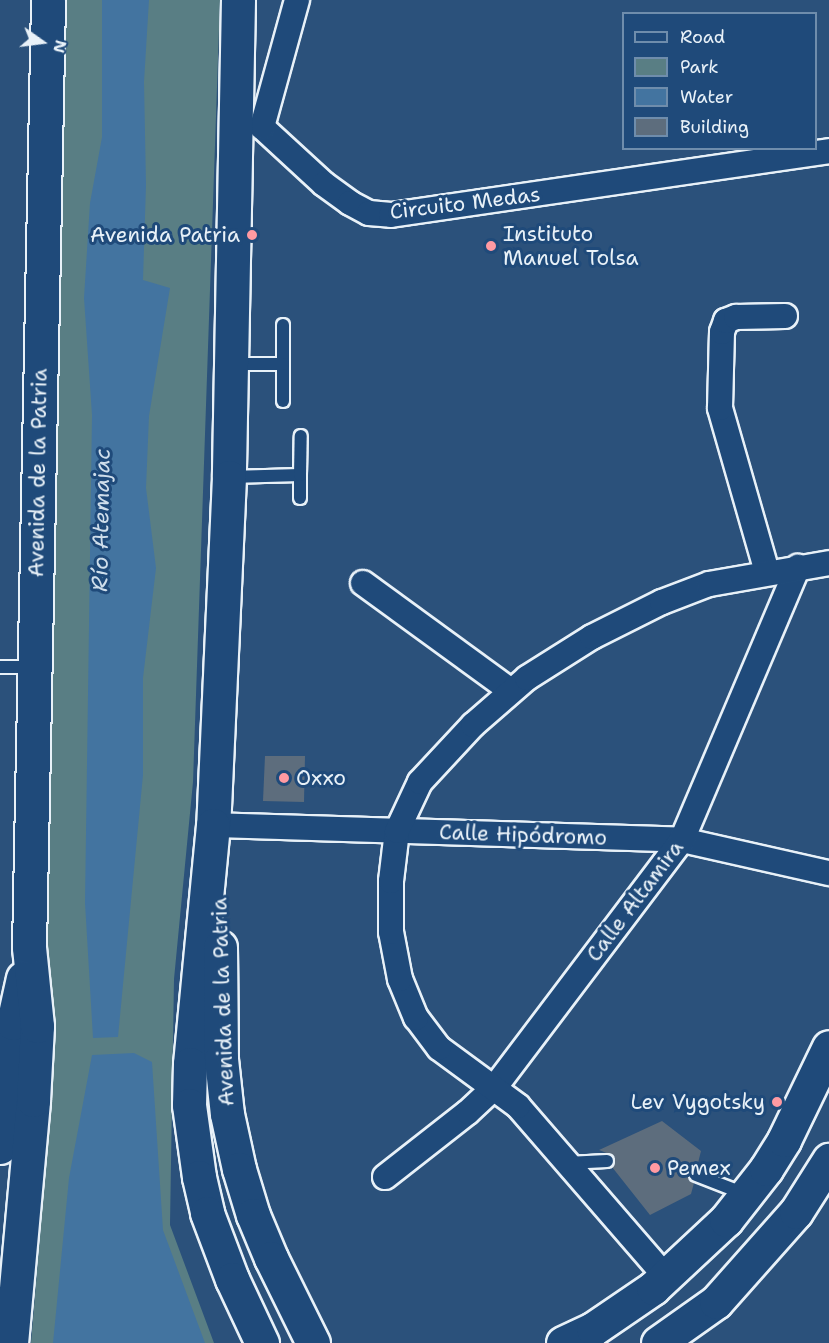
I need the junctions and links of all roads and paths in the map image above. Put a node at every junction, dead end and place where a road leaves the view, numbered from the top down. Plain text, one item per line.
1 (48, 0) edge
2 (238, 0) edge
3 (297, 0) edge
4 (249, 136) junction
5 (829, 151) edge
6 (785, 316) dead end
7 (283, 325) dead end
8 (230, 364) junction
9 (283, 364) junction
10 (283, 401) dead end
11 (300, 436) dead end
12 (300, 475) junction
13 (229, 477) junction
14 (300, 498) dead end
15 (829, 563) edge
16 (798, 567) junction
17 (767, 572) junction
18 (363, 583) dead end
19 (0, 667) edge
20 (34, 667) junction
21 (511, 691) junction
22 (213, 825) junction
23 (397, 831) junction
24 (682, 840) junction
25 (829, 873) edge
26 (29, 947) junction
27 (829, 1047) edge
28 (495, 1087) junction
29 (1, 1125) edge
30 (829, 1160) edge
31 (607, 1161) dead end
32 (567, 1163) junction
33 (696, 1175) dead end
34 (386, 1177) dead end
35 (746, 1195) junction
36 (666, 1277) junction
37 (11, 1343) edge
38 (262, 1343) edge
39 (313, 1343) edge
40 (563, 1343) edge
41 (658, 1343) edge

1 - 20 main road, Avenida de la Patria
2 - 4 main road, Avenida de la Patria
3 - 4 street
4 - 5 street, Circuito Medas
4 - 8 main road, Avenida de la Patria
6 - 17 street
7 - 9 lane
8 - 9 lane
8 - 13 main road, Avenida de la Patria
9 - 10 lane
11 - 12 lane
12 - 13 lane
12 - 14 lane
13 - 22 main road, Avenida de la Patria
15 - 16 street
16 - 17 street
16 - 24 street, Calle Altamira
17 - 21 street
18 - 21 street
19 - 20 lane
20 - 26 main road, Avenida de la Patria
21 - 23 street
22 - 23 street, Calle Hipódromo
22 - 38 main road, Avenida de la Patria
22 - 39 main road, Avenida de la Patria
23 - 24 street, Calle Hipódromo
23 - 28 street
24 - 25 street, Calle Hipódromo
24 - 28 street, Calle Altamira
26 - 29 main road, Avenida de la Patria
26 - 37 main road, Avenida de la Patria
27 - 35 main road
28 - 32 street
28 - 34 street, Calle Altamira
30 - 41 main road
31 - 32 lane
32 - 36 street
33 - 35 lane
35 - 36 main road
36 - 40 main road

